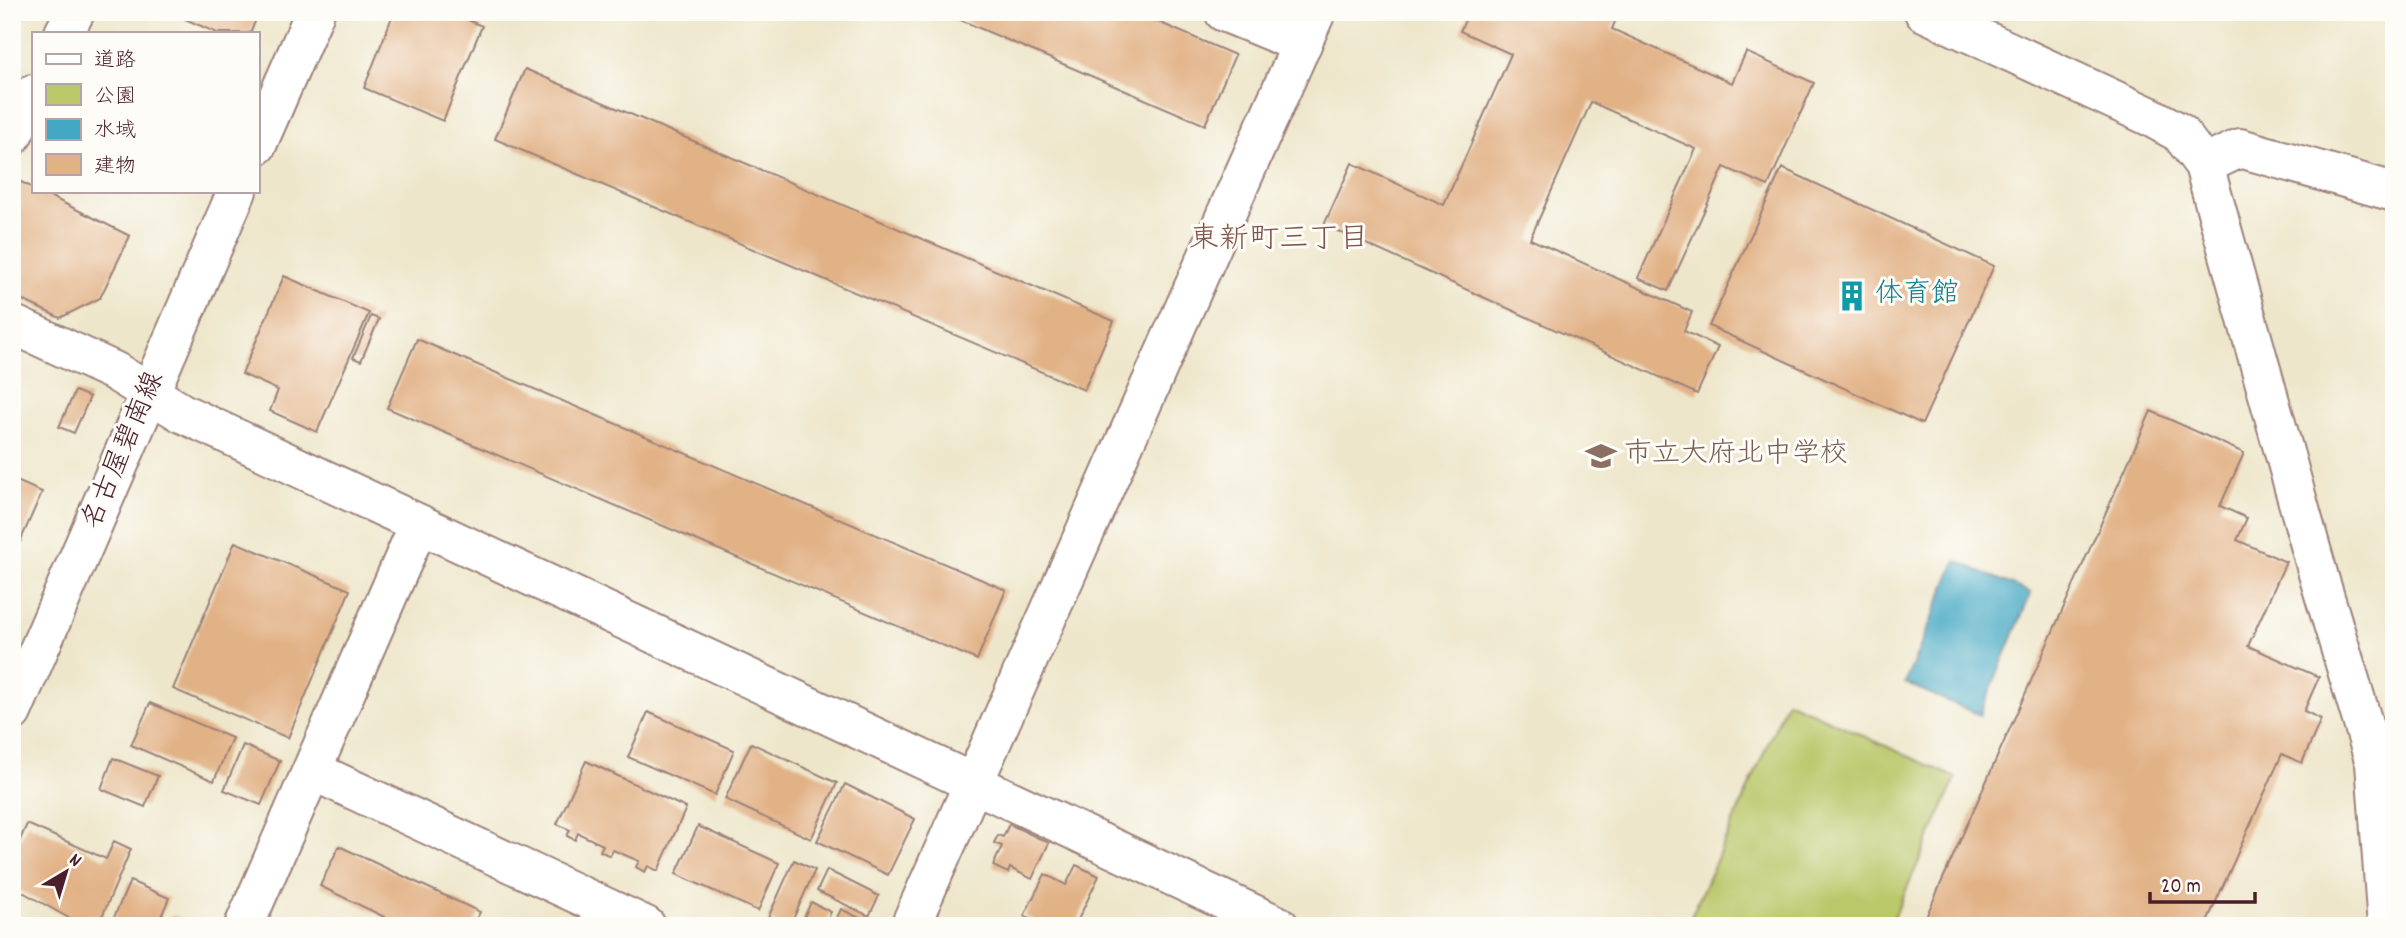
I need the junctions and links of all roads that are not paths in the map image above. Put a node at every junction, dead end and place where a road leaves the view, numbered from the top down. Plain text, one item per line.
1 (75, 12) edge
2 (315, 12) edge
3 (1224, 12) edge
4 (1924, 12) edge
5 (1309, 28) edge
6 (65, 32) edge
7 (32, 96) edge
8 (12, 135) edge
9 (259, 140) edge
10 (2204, 165) junction
11 (237, 192) edge
12 (2394, 192) edge
13 (12, 324) edge
14 (150, 393) junction
15 (419, 524) junction
16 (12, 712) edge
17 (313, 771) junction
18 (973, 784) junction
19 (244, 926) edge
20 (646, 926) edge
21 (909, 926) edge
22 (1279, 926) edge
23 (2387, 926) edge

1 - 6 street
2 - 9 street
3 - 5 street
4 - 10 street
5 - 18 street
7 - 8 street
10 - 12 street
10 - 23 street
11 - 14 street, 名古屋碧南線
13 - 14 street
14 - 15 street
14 - 16 street, 名古屋碧南線
15 - 17 street
15 - 18 street
17 - 19 street
17 - 20 street
18 - 21 street
18 - 22 street

